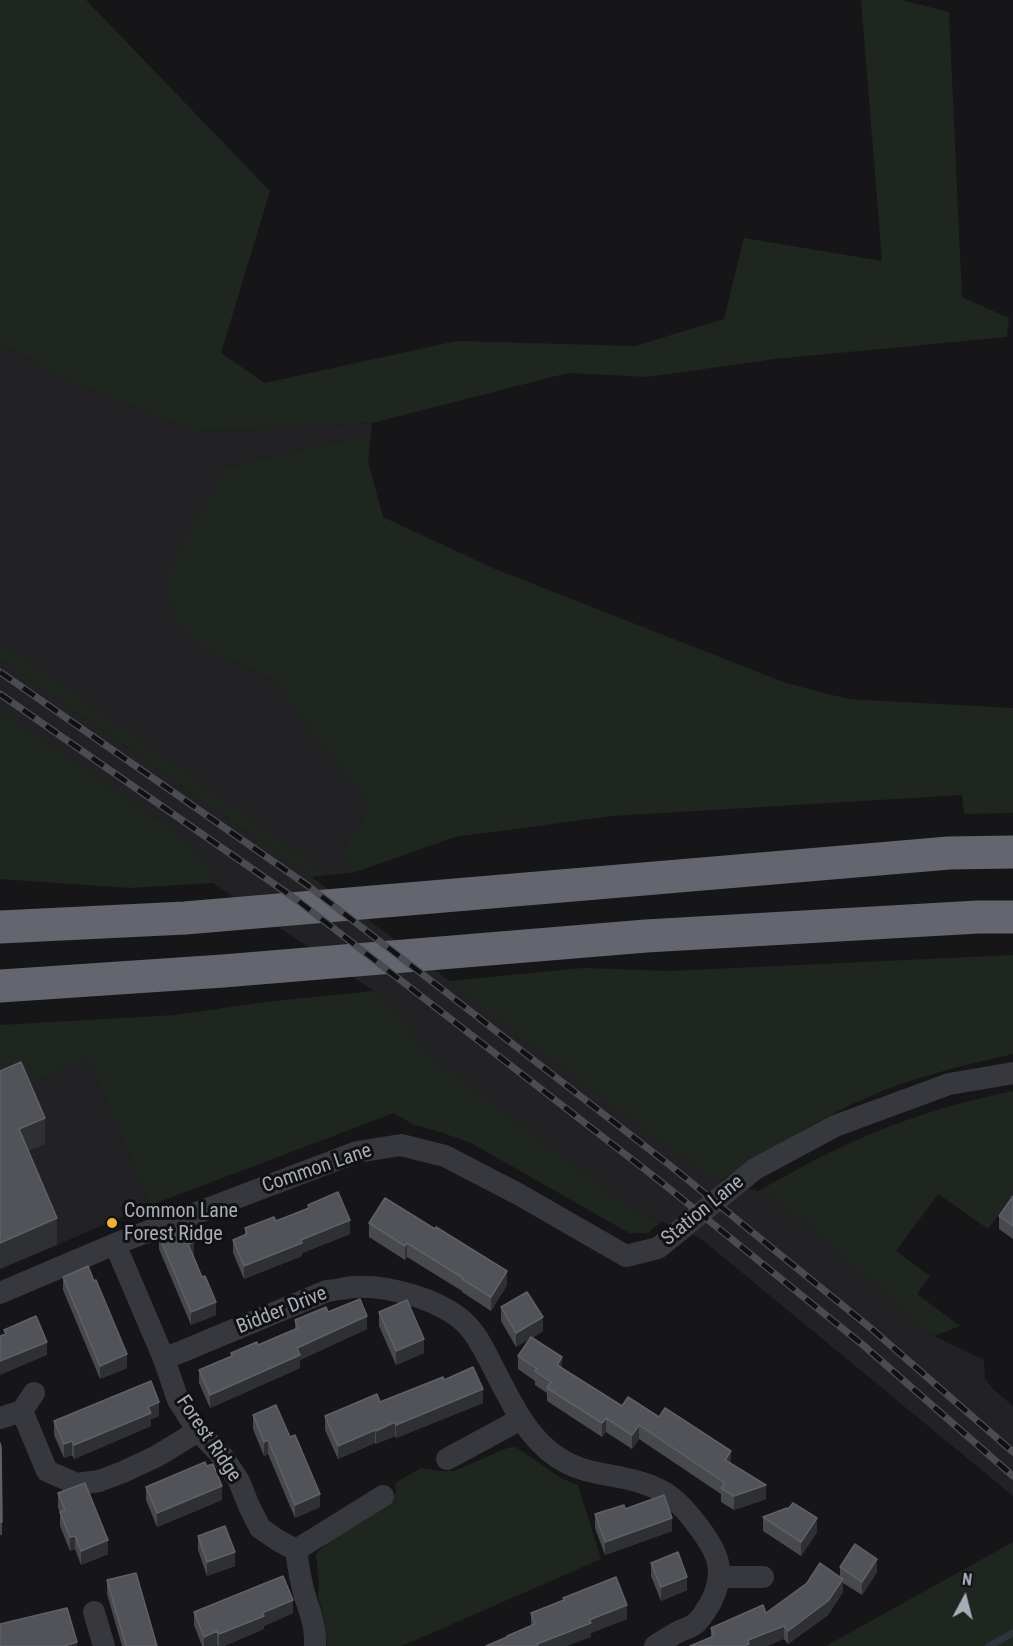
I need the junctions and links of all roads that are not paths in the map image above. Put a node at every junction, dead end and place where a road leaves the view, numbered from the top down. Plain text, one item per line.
1 (1013, 852) edge
2 (1013, 917) edge
3 (0, 927) edge
4 (0, 986) edge
5 (1013, 1072) edge
6 (401, 1145) joint
7 (115, 1244) junction
8 (0, 1293) edge
9 (164, 1359) junction
10 (0, 1418) edge
11 (521, 1419) junction
12 (198, 1431) junction
13 (447, 1458) dead end
14 (383, 1496) dead end
15 (296, 1550) junction
16 (719, 1577) junction
17 (763, 1577) dead end
18 (94, 1612) dead end
19 (104, 1646) edge
20 (315, 1646) edge
21 (655, 1646) edge

1 - 3 highway
2 - 4 highway
5 - 6 street, Station Lane
6 - 7 street, Common Lane
7 - 8 street, Common Lane
7 - 9 street, Forest Ridge
9 - 11 street, Bidder Drive
9 - 12 street, Forest Ridge
10 - 12 street
11 - 13 street
11 - 16 street, Bidder Drive
12 - 15 street, Forest Ridge
14 - 15 street
15 - 20 street
16 - 17 street
16 - 21 street
18 - 19 street

